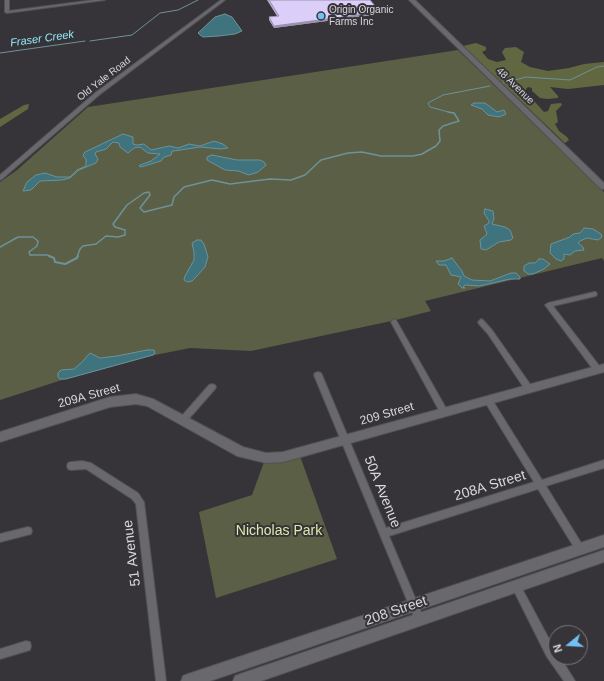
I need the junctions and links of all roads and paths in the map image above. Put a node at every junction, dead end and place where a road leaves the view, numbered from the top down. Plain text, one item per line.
1 (7, 0) edge
2 (103, 0) edge
3 (223, 0) edge
4 (412, 0) edge
5 (0, 178) edge
6 (604, 187) edge
7 (594, 294) dead end
8 (394, 322) dead end
9 (481, 322) dead end
10 (601, 369) edge
11 (318, 376) dead end
12 (212, 387) dead end
13 (529, 388) junction
14 (488, 400) junction
15 (444, 412) junction
16 (183, 420) junction
17 (0, 437) edge
18 (345, 440) junction
19 (604, 464) edge
20 (71, 466) dead end
21 (540, 485) junction
22 (28, 531) dead end
23 (384, 534) junction
24 (0, 538) edge
25 (604, 541) edge
26 (580, 549) junction
27 (604, 556) edge
28 (516, 586) junction
29 (414, 605) junction
30 (419, 619) junction
31 (26, 646) dead end
32 (0, 654) edge
33 (161, 681) edge
34 (188, 681) edge
35 (240, 681) edge
36 (570, 681) edge

1 - 2 street
3 - 5 street, Old Yale Road
4 - 6 main road, 48 Avenue
7 - 10 street
8 - 15 street
9 - 13 street
10 - 13 main road, 209 Street
11 - 18 street, 50A Avenue
12 - 16 street
13 - 14 main road, 209 Street
14 - 15 main road, 209 Street
14 - 21 street
15 - 18 main road, 209 Street
16 - 17 main road, 209A Street
16 - 18 main road, 209 Street
18 - 23 street, 50A Avenue
19 - 21 street, 208A Street
20 - 33 street, 51 Avenue
21 - 23 street, 208A Street
21 - 26 street
22 - 24 street
23 - 29 street, 50A Avenue
25 - 26 main road, 208 Street
26 - 29 main road, 208 Street
27 - 28 main road, 208 Street
28 - 30 main road, 208 Street
28 - 36 street
29 - 30 street, 50A Avenue
29 - 34 main road, 208 Street
30 - 35 main road, 208 Street
31 - 32 street

